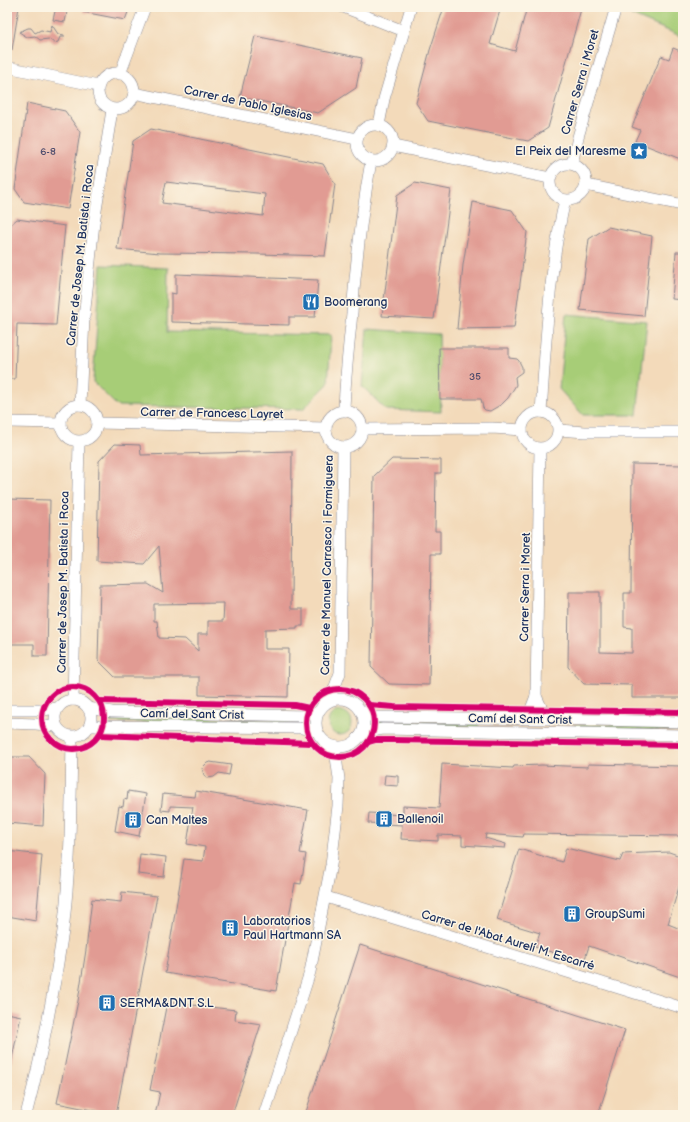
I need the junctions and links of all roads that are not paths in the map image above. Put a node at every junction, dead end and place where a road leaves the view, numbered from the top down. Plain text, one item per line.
1 (145, 7) edge
2 (343, 7) edge
3 (411, 7) edge
4 (616, 7) edge
5 (404, 31) junction
6 (7, 67) edge
7 (120, 74) junction
8 (98, 86) junction
9 (134, 93) junction
10 (112, 110) junction
11 (379, 125) junction
12 (357, 139) junction
13 (393, 146) junction
14 (371, 161) junction
15 (572, 164) junction
16 (550, 178) junction
17 (586, 185) junction
18 (565, 200) junction
19 (683, 205) edge
20 (80, 405) junction
21 (344, 410) junction
22 (541, 412) junction
23 (7, 422) edge
24 (61, 423) junction
25 (97, 423) junction
26 (326, 428) junction
27 (362, 428) junction
28 (522, 430) junction
29 (559, 430) junction
30 (683, 432) edge
31 (79, 442) junction
32 (343, 447) junction
33 (540, 449) junction
34 (536, 696) junction
35 (74, 700) junction
36 (57, 708) junction
37 (88, 708) junction
38 (320, 709) junction
39 (7, 710) edge
40 (361, 711) junction
41 (520, 719) junction
42 (553, 719) junction
43 (683, 722) edge
44 (7, 723) edge
45 (56, 726) junction
46 (90, 726) junction
47 (317, 731) junction
48 (683, 735) edge
49 (72, 736) junction
50 (358, 738) junction
51 (325, 743) junction
52 (326, 897) junction
53 (683, 1008) edge
54 (26, 1115) edge
55 (264, 1115) edge

1 - 7 street
2 - 5 street
3 - 5 street
4 - 15 street, Carrer Serra i Moret
5 - 11 street
6 - 8 street
7 - 8 street
7 - 9 street
8 - 10 street
9 - 10 street
9 - 12 street, Carrer de Pablo Iglesias
10 - 20 street, Carrer de Josep M. Batista i Roca
11 - 12 street
11 - 13 street
12 - 14 street
13 - 14 street
13 - 16 street
14 - 21 street
15 - 16 street
15 - 17 street
16 - 18 street
17 - 18 street
17 - 19 street
18 - 22 street
20 - 24 street
20 - 25 street
21 - 26 street
21 - 27 street
22 - 28 street
22 - 29 street
23 - 24 street
24 - 31 street
25 - 26 street, Carrer de Francesc Layret
25 - 31 street
26 - 32 street
27 - 28 street
27 - 32 street
28 - 33 street
29 - 30 street
29 - 33 street
31 - 35 street, Carrer de Josep M. Batista i Roca
32 - 38 street, Carrer de Manuel Carrasco i Formiguera
33 - 34 street, Carrer Serra i Moret
34 - 41 street
34 - 42 street
35 - 36 street
35 - 37 street
36 - 39 street
36 - 45 street
37 - 38 street, Camí del Sant Crist
37 - 46 street
38 - 40 street
38 - 47 street
40 - 41 street, Camí del Sant Crist
40 - 50 street
41 - 42 street, Camí del Sant Crist
42 - 43 street, Camí del Sant Crist
44 - 45 street
45 - 49 street
46 - 47 street, Camí del Sant Crist
46 - 49 street
47 - 51 street
48 - 50 street, Camí del Sant Crist
49 - 54 street
50 - 51 street
51 - 52 street
52 - 53 street, Carrer de l'Abat Aurelí M. Escarré
52 - 55 street

